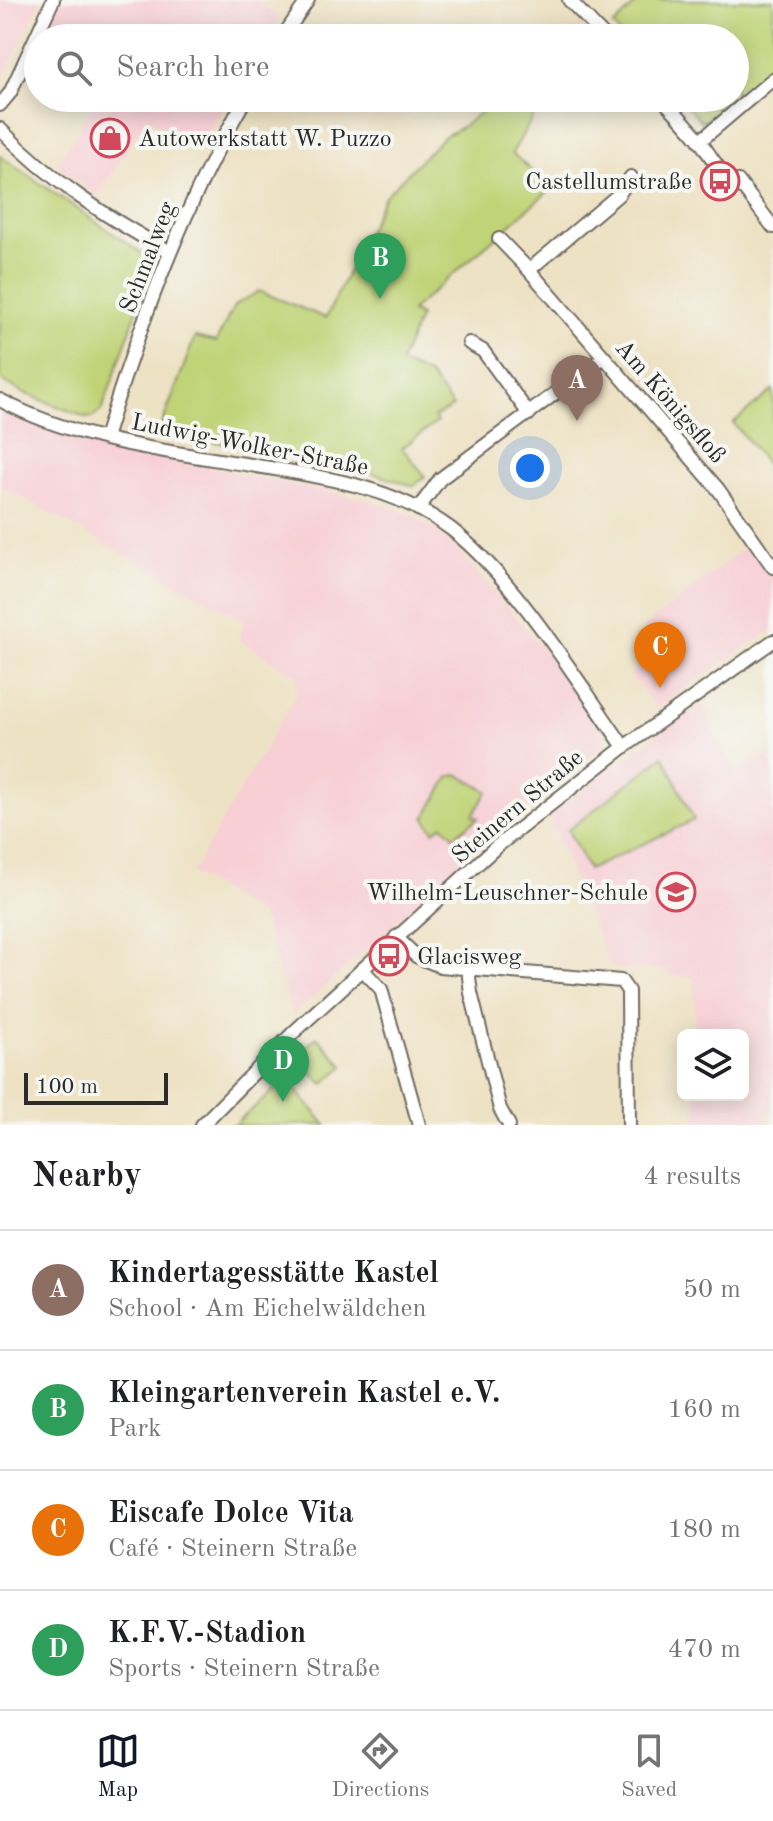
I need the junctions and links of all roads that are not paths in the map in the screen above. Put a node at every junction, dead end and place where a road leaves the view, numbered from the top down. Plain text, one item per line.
1 (53, 0) edge
2 (308, 0) edge
3 (569, 0) edge
4 (42, 24) edge
5 (292, 24) edge
6 (592, 24) edge
7 (24, 63) edge
8 (773, 79) edge
9 (749, 99) edge
10 (0, 105) edge
11 (238, 112) edge
12 (674, 112) edge
13 (734, 112) edge
14 (0, 129) edge
15 (700, 141) junction
16 (631, 177) dead end
17 (773, 227) edge
18 (499, 239) dead end
19 (170, 252) junction
20 (529, 270) junction
21 (469, 343) dead end
22 (604, 357) junction
23 (0, 400) edge
24 (529, 414) junction
25 (105, 438) junction
26 (418, 509) junction
27 (773, 567) edge
28 (773, 641) edge
29 (624, 747) junction
30 (396, 937) junction
31 (362, 969) junction
32 (468, 969) junction
33 (202, 1125) edge
34 (419, 1125) edge
35 (509, 1125) edge
36 (629, 1125) edge

1 - 4 street
2 - 5 street
3 - 6 street
7 - 10 street
8 - 9 street
11 - 19 street, Schmalweg
12 - 15 street
13 - 15 street
14 - 19 street
15 - 17 street
16 - 20 street
18 - 20 street, Am Königsfloß
19 - 25 street, Schmalweg
20 - 22 street, Am Königsfloß
21 - 24 street
22 - 24 street
22 - 27 street, Am Königsfloß
23 - 25 street, Ludwig-Wolker-Straße
24 - 26 street
25 - 26 street, Ludwig-Wolker-Straße
26 - 29 street, Ludwig-Wolker-Straße
28 - 29 street, Steinern Straße
29 - 30 street, Steinern Straße
30 - 31 street, Steinern Straße
30 - 32 street
31 - 33 street, Steinern Straße
31 - 34 street
32 - 35 street
32 - 36 street

